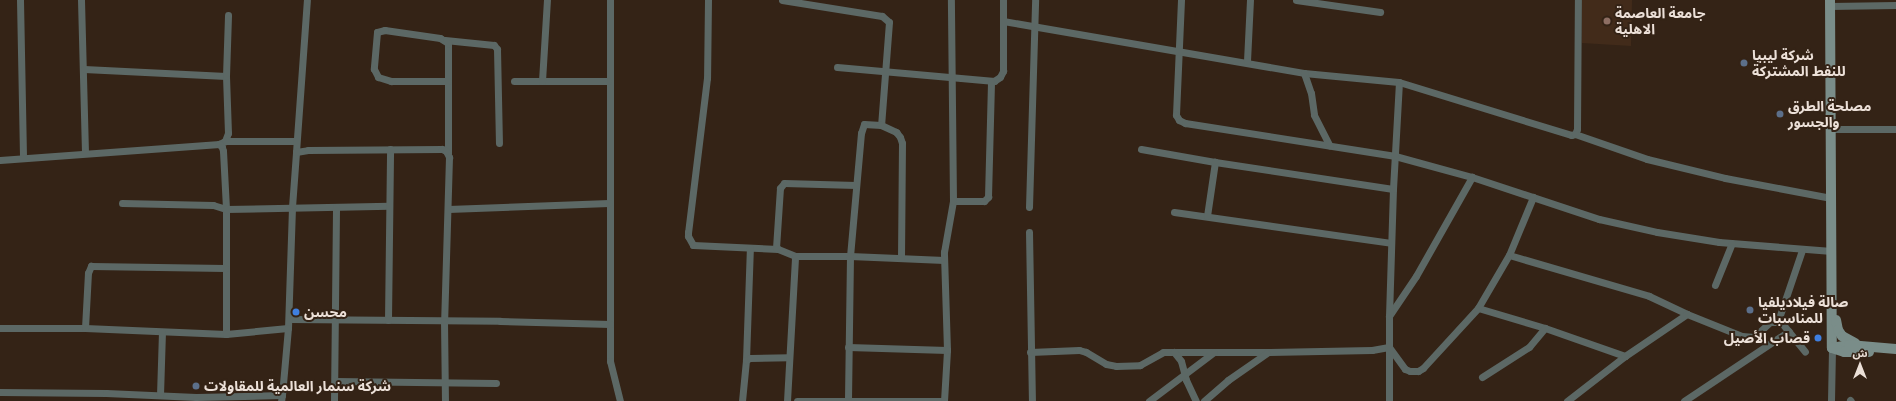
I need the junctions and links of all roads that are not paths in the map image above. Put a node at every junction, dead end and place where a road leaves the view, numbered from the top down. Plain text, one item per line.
1 (20, 0) edge
2 (82, 0) edge
3 (307, 0) edge
4 (547, 0) edge
5 (610, 0) edge
6 (708, 0) edge
7 (782, 0) edge
8 (950, 0) edge
9 (1003, 0) edge
10 (1035, 0) edge
11 (1181, 0) edge
12 (1250, 0) edge
13 (1296, 0) edge
14 (1578, 0) edge
15 (807, 2) edge
16 (1830, 3) edge
17 (1896, 5) edge
18 (1380, 12) dead end
19 (228, 15) dead end
20 (1003, 21) junction
21 (1034, 26) junction
22 (445, 40) junction
23 (1178, 51) junction
24 (1247, 62) junction
25 (837, 67) dead end
26 (84, 69) junction
27 (884, 71) junction
28 (1304, 73) junction
29 (226, 76) junction
30 (952, 77) junction
31 (514, 80) dead end
32 (448, 81) junction
33 (542, 81) junction
34 (608, 81) junction
35 (991, 82) junction
36 (1399, 82) junction
37 (881, 125) junction
38 (1830, 129) junction
39 (1896, 129) edge
40 (1574, 134) junction
41 (296, 141) junction
42 (222, 142) junction
43 (499, 143) dead end
44 (1329, 145) junction
45 (390, 149) junction
46 (1141, 149) dead end
47 (296, 152) junction
48 (85, 153) junction
49 (448, 153) junction
50 (1395, 156) junction
51 (23, 158) junction
52 (0, 160) edge
53 (1215, 162) junction
54 (1472, 177) junction
55 (856, 185) junction
56 (1393, 189) junction
57 (1533, 197) junction
58 (1831, 198) junction
59 (953, 201) junction
60 (122, 203) dead end
61 (609, 203) junction
62 (389, 206) junction
63 (292, 207) junction
64 (336, 207) junction
65 (1029, 207) dead end
66 (226, 209) junction
67 (448, 209) junction
68 (1174, 212) dead end
69 (1207, 216) junction
70 (1029, 232) dead end
71 (1391, 243) junction
72 (1732, 243) junction
73 (750, 248) junction
74 (776, 248) junction
75 (1802, 250) junction
76 (1832, 251) junction
77 (1509, 254) junction
78 (795, 256) junction
79 (850, 256) junction
80 (901, 258) junction
81 (944, 260) junction
82 (225, 268) junction
83 (1715, 285) dead end
84 (1832, 301) junction
85 (1478, 308) junction
86 (1687, 314) junction
87 (1388, 316) junction
88 (289, 319) junction
89 (336, 319) junction
90 (388, 320) junction
91 (444, 320) junction
92 (1778, 321) junction
93 (610, 324) junction
94 (0, 328) edge
95 (85, 328) junction
96 (288, 328) junction
97 (1545, 328) junction
98 (1788, 331) junction
99 (162, 332) junction
100 (226, 334) junction
101 (1860, 346) junction
102 (848, 347) junction
103 (1389, 347) junction
104 (1832, 348) junction
105 (947, 350) junction
106 (1896, 350) edge
107 (1030, 352) junction
108 (1174, 352) junction
109 (1214, 352) junction
110 (1267, 352) junction
111 (1805, 352) dead end
112 (1625, 356) junction
113 (789, 357) junction
114 (746, 360) junction
115 (1184, 374) junction
116 (1482, 377) dead end
117 (335, 381) junction
118 (446, 382) junction
119 (496, 383) dead end
120 (0, 392) edge
121 (160, 395) junction
122 (141, 398) edge
123 (282, 398) edge
124 (196, 399) edge
125 (334, 401) edge
126 (445, 401) edge
127 (620, 401) edge
128 (742, 401) edge
129 (787, 401) edge
130 (797, 401) edge
131 (848, 401) edge
132 (944, 401) edge
133 (1032, 401) edge
134 (1149, 401) edge
135 (1196, 401) edge
136 (1204, 401) edge
137 (1389, 401) edge
138 (1567, 401) edge
139 (1684, 401) edge
140 (1831, 401) edge

1 - 51 street
2 - 26 street
3 - 41 street
4 - 33 street
5 - 34 street
6 - 73 street
7 - 15 street
8 - 30 street
9 - 20 street
10 - 21 street
11 - 23 street
12 - 24 street
13 - 18 street
14 - 40 street
15 - 27 street
16 - 17 street
16 - 38 street
19 - 29 street
20 - 21 street
20 - 35 street
21 - 23 street
21 - 65 street
22 - 32 street
22 - 32 street
22 - 43 street
23 - 24 street
23 - 44 street
24 - 28 street
25 - 27 street
26 - 29 street
26 - 48 street
27 - 30 street
27 - 37 street
28 - 36 street
28 - 44 street
29 - 42 street
30 - 35 street
30 - 59 street
31 - 33 street
32 - 49 street
33 - 34 street
34 - 61 street
35 - 59 street
36 - 40 street
36 - 50 street
37 - 55 street
37 - 80 street
38 - 39 street
38 - 58 street
40 - 58 street
41 - 42 street
41 - 47 street
42 - 48 street
42 - 66 street
44 - 50 street
45 - 47 street
45 - 49 street
45 - 62 street
46 - 53 street
47 - 63 street
48 - 51 street
49 - 67 street
50 - 54 street
50 - 56 street
51 - 52 street
53 - 56 street
53 - 69 street
54 - 57 street
54 - 87 street
55 - 74 street
55 - 79 street
56 - 71 street
57 - 72 street
57 - 77 street
58 - 76 street
59 - 81 street
60 - 66 street
61 - 67 street
61 - 93 street
62 - 64 street
62 - 90 street
63 - 64 street
63 - 66 street
63 - 88 street
64 - 89 street
66 - 82 street
67 - 91 street
68 - 69 street
69 - 71 street
70 - 107 street
71 - 87 street
72 - 75 street
72 - 83 street
73 - 74 street
73 - 114 street
74 - 78 street
75 - 76 street
75 - 92 street
76 - 84 street
77 - 85 street
77 - 86 street
78 - 79 street
78 - 113 street
79 - 80 street
79 - 102 street
80 - 81 street
81 - 105 street
82 - 95 street
82 - 100 street
84 - 101 street
84 - 104 street
85 - 97 street
85 - 103 street
86 - 92 street
86 - 112 street
87 - 103 street
88 - 89 street
88 - 96 street
89 - 90 street
89 - 117 street
90 - 91 street
91 - 93 street
91 - 118 street
92 - 98 street
93 - 127 street
94 - 95 street
95 - 99 street
96 - 100 street
96 - 123 street
97 - 112 street
97 - 116 street
98 - 111 street
98 - 139 street
99 - 100 street
99 - 121 street
101 - 104 street
101 - 106 street
102 - 105 street
102 - 131 street
103 - 110 street
103 - 137 street
104 - 106 street
104 - 140 street
105 - 132 street
107 - 108 street
107 - 133 street
108 - 109 street
108 - 115 street
109 - 110 street
109 - 115 street
110 - 136 street
112 - 138 street
113 - 114 street
113 - 129 street
114 - 128 street
115 - 134 street
115 - 135 street
117 - 118 street
117 - 125 street
118 - 119 street
118 - 126 street
120 - 122 street
121 - 122 street
121 - 124 street
123 - 124 street
130 - 131 street
131 - 132 street

